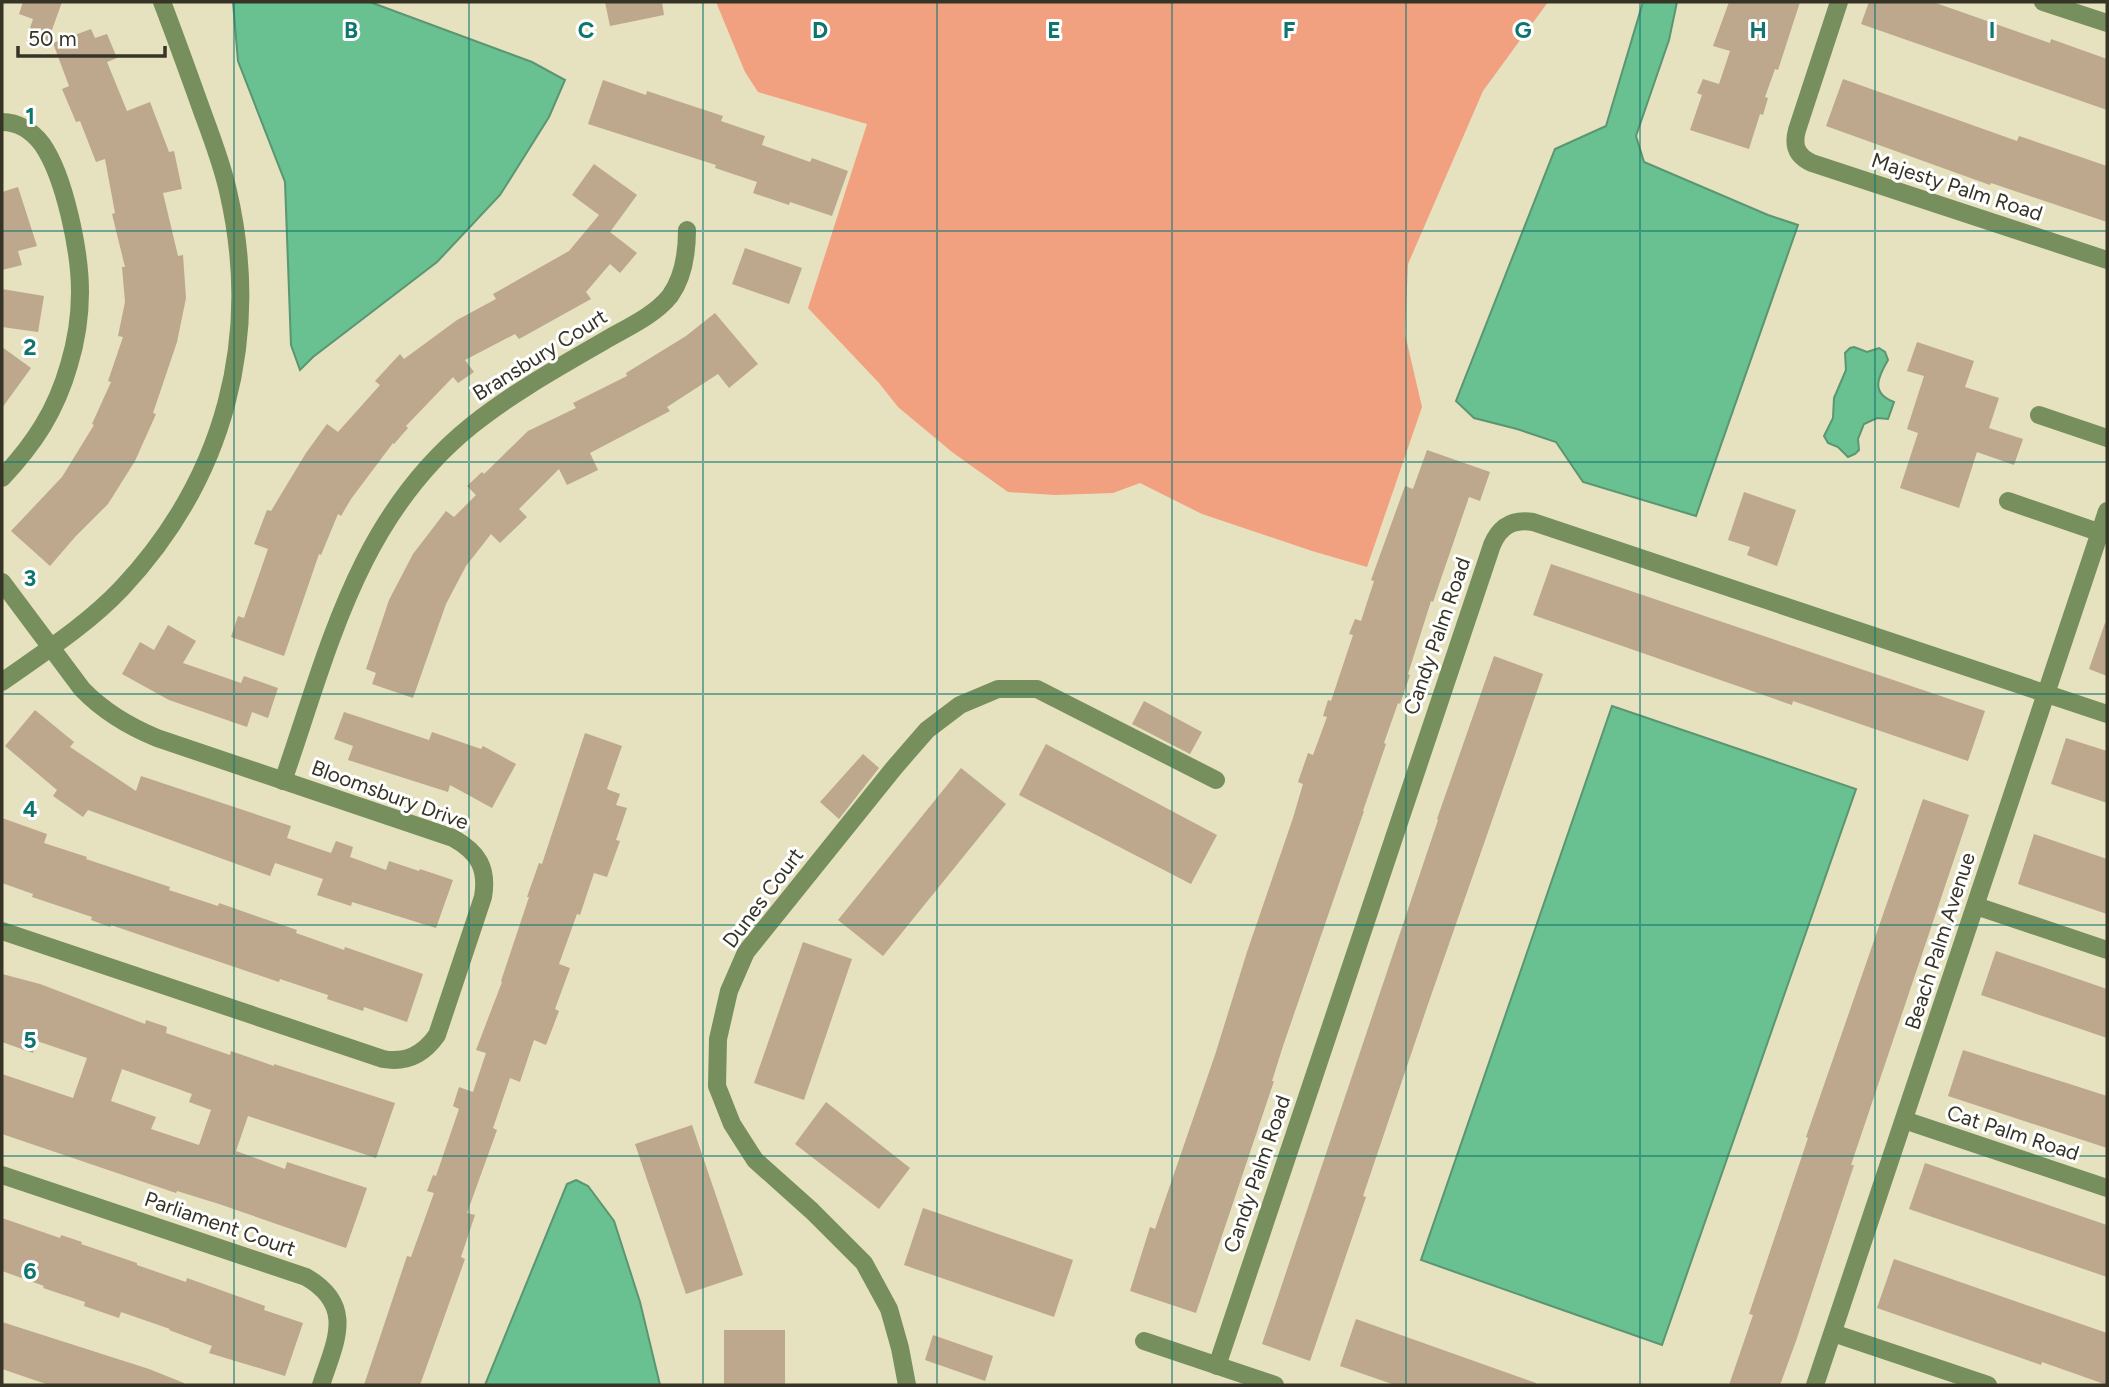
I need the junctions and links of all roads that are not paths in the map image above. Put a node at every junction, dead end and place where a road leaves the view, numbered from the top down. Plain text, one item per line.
1 (162, 2) edge
2 (1839, 2) edge
3 (2043, 2) edge
4 (2107, 23) edge
5 (2, 122) edge
6 (687, 230) dead end
7 (2107, 260) edge
8 (2039, 415) dead end
9 (2107, 438) edge
10 (2, 478) edge
11 (2008, 501) dead end
12 (2107, 511) edge
13 (2104, 533) edge
14 (2, 582) edge
15 (50, 648) junction
16 (2, 682) edge
17 (2046, 694) junction
18 (2107, 714) edge
19 (1216, 780) dead end
20 (283, 781) junction
21 (1976, 905) junction
22 (2, 931) edge
23 (2107, 950) edge
24 (1904, 1121) junction
25 (2, 1175) edge
26 (2107, 1188) edge
27 (1833, 1333) junction
28 (1144, 1341) dead end
29 (1217, 1366) junction
30 (321, 1385) edge
31 (907, 1385) edge
32 (1275, 1385) edge
33 (1815, 1385) edge
34 (1988, 1385) edge

1 - 15 street
2 - 7 street, Majesty Palm Road
3 - 4 street
5 - 10 street
6 - 20 street, Bransbury Court
8 - 9 street
11 - 13 street
12 - 13 street, Beach Palm Avenue
13 - 17 street, Beach Palm Avenue
14 - 15 street, Bloomsbury Drive
15 - 16 street
15 - 20 street, Bloomsbury Drive
17 - 18 street, Candy Palm Road
17 - 21 street, Beach Palm Avenue
17 - 29 street, Candy Palm Road
19 - 31 street, Dunes Court
20 - 22 street, Bloomsbury Drive
21 - 23 street
21 - 24 street, Beach Palm Avenue
24 - 26 street, Cat Palm Road
24 - 27 street, Beach Palm Avenue
25 - 30 street, Parliament Court
27 - 33 street, Beach Palm Avenue
27 - 34 street
28 - 29 street
29 - 32 street

